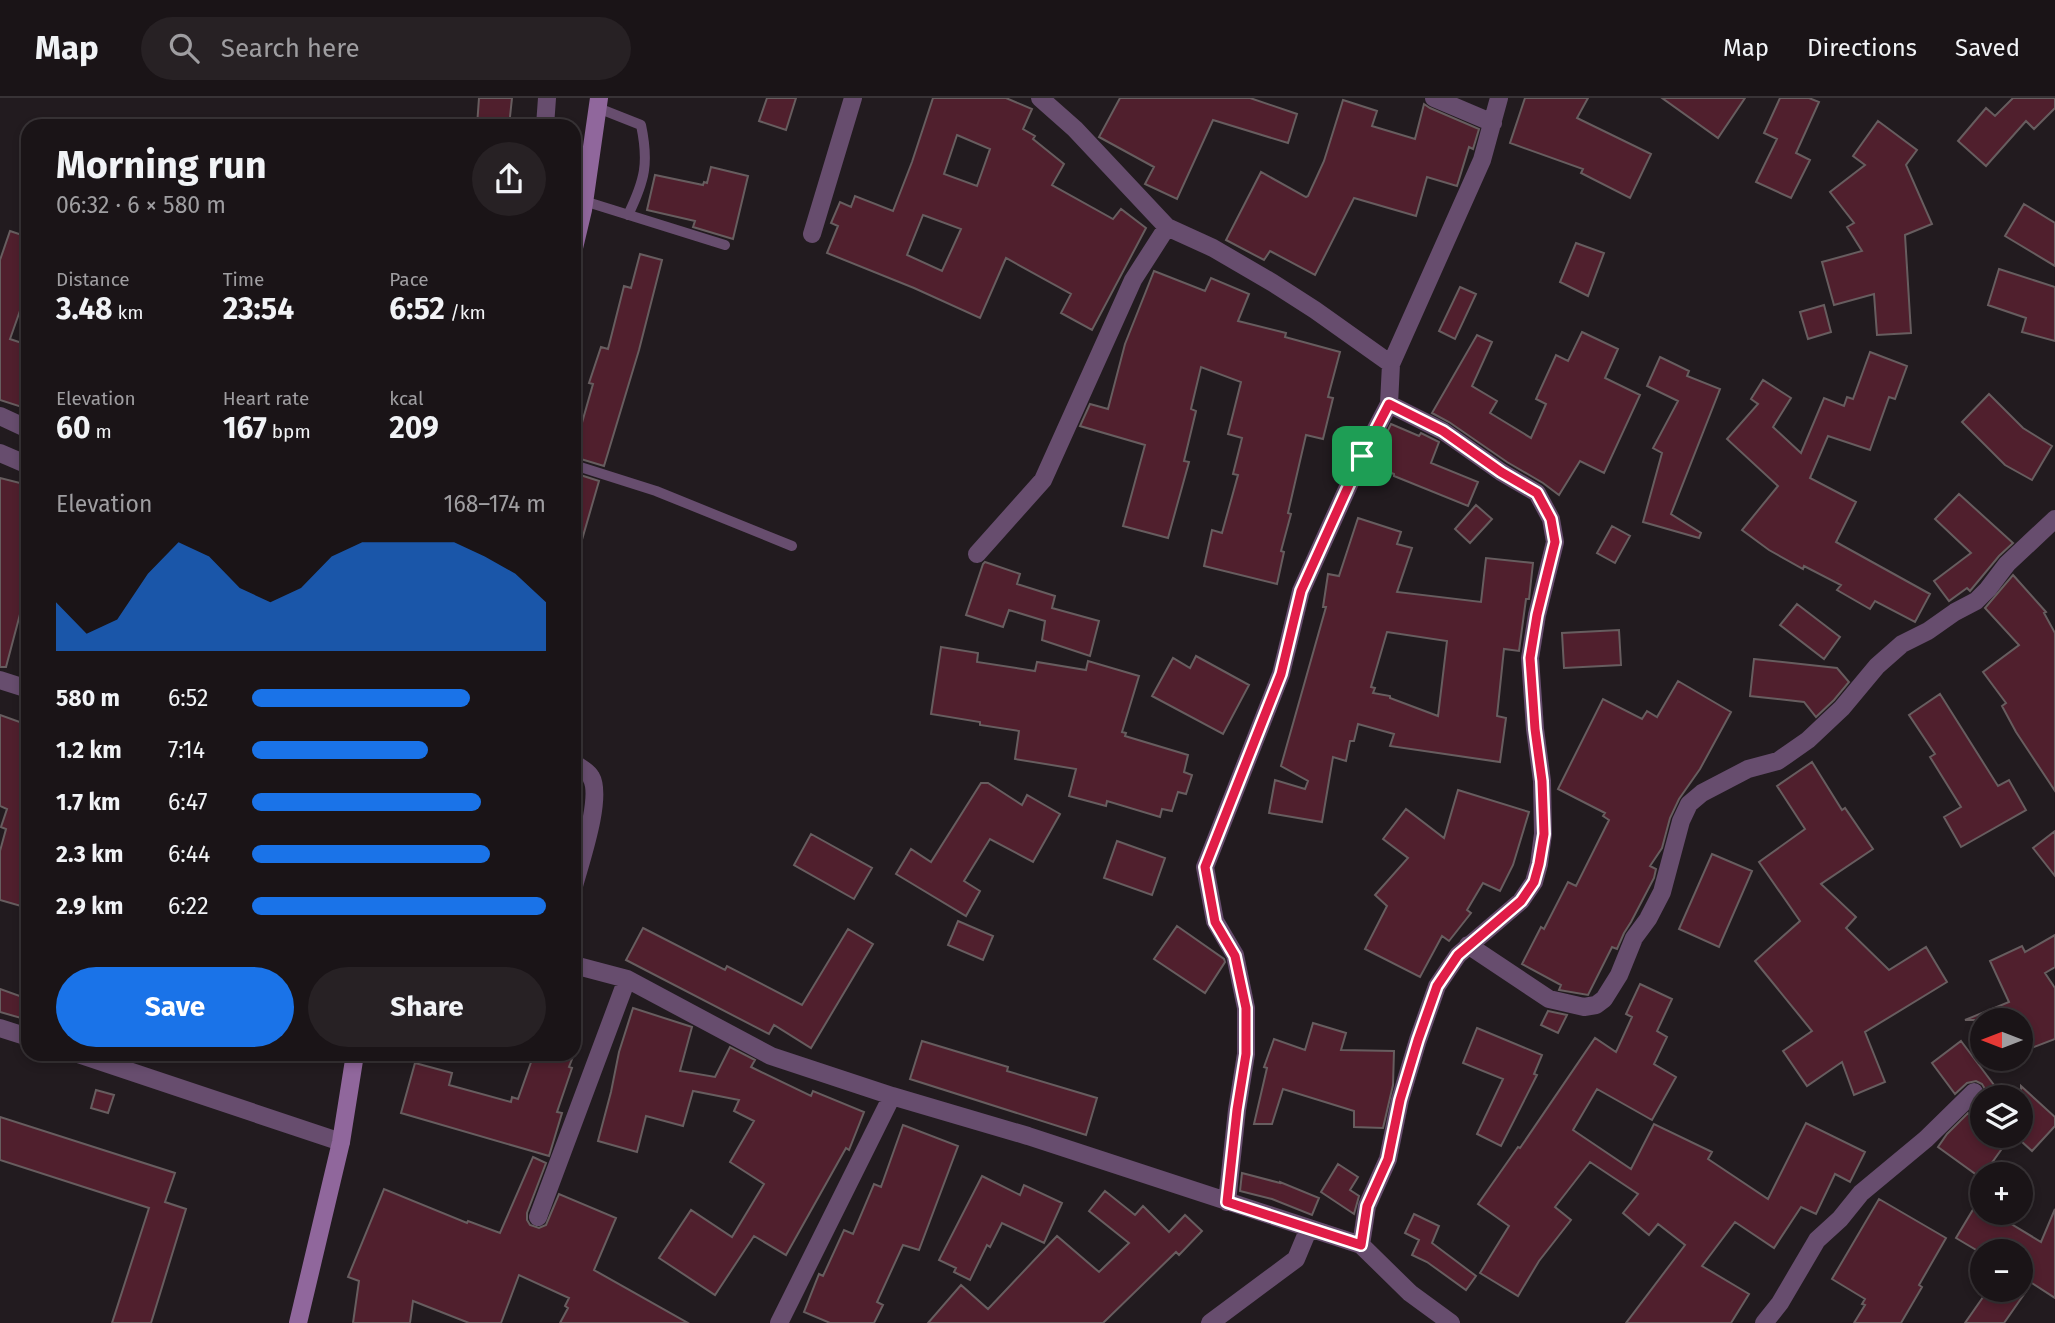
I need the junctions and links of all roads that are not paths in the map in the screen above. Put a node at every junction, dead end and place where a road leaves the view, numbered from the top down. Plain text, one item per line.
1 (547, 98) edge
2 (853, 98) edge
3 (1040, 98) edge
4 (1434, 98) edge
5 (1499, 98) edge
6 (598, 103) edge
7 (546, 119) edge
8 (1493, 123) junction
9 (584, 201) junction
10 (581, 215) edge
11 (628, 215) junction
12 (1167, 227) junction
13 (812, 234) dead end
14 (725, 245) dead end
15 (1391, 364) junction
16 (1389, 404) junction
17 (0, 416) edge
18 (21, 426) edge
19 (0, 453) edge
20 (21, 462) edge
21 (581, 468) edge
22 (2055, 519) edge
23 (792, 546) dead end
24 (976, 554) dead end
25 (0, 680) edge
26 (21, 688) edge
27 (581, 768) edge
28 (581, 860) edge
29 (1468, 945) junction
30 (581, 967) edge
31 (627, 979) junction
32 (0, 1028) edge
33 (21, 1035) edge
34 (99, 1061) edge
35 (354, 1061) edge
36 (892, 1096) junction
37 (1970, 1096) edge
38 (341, 1142) junction
39 (1227, 1202) junction
40 (538, 1216) dead end
41 (1309, 1228) junction
42 (1361, 1245) junction
43 (782, 1322) edge
44 (298, 1323) edge
45 (1210, 1323) edge
46 (1451, 1323) edge
47 (1764, 1323) edge

1 - 7 street
2 - 13 street
3 - 12 street
4 - 8 street
5 - 8 street
6 - 9 main road
6 - 11 lane
8 - 15 street
9 - 10 main road
9 - 11 lane
11 - 14 lane
12 - 15 street
12 - 24 street
15 - 16 street
16 - 29 street
16 - 39 street
17 - 18 street
19 - 20 street
21 - 23 lane
22 - 29 street
25 - 26 street
27 - 28 street
29 - 42 street
30 - 31 street
31 - 36 street
31 - 40 street
32 - 33 street
34 - 38 street
35 - 38 main road
36 - 39 street
36 - 43 street
37 - 47 street
38 - 44 main road
39 - 41 street
41 - 42 street
41 - 45 street
42 - 46 street

